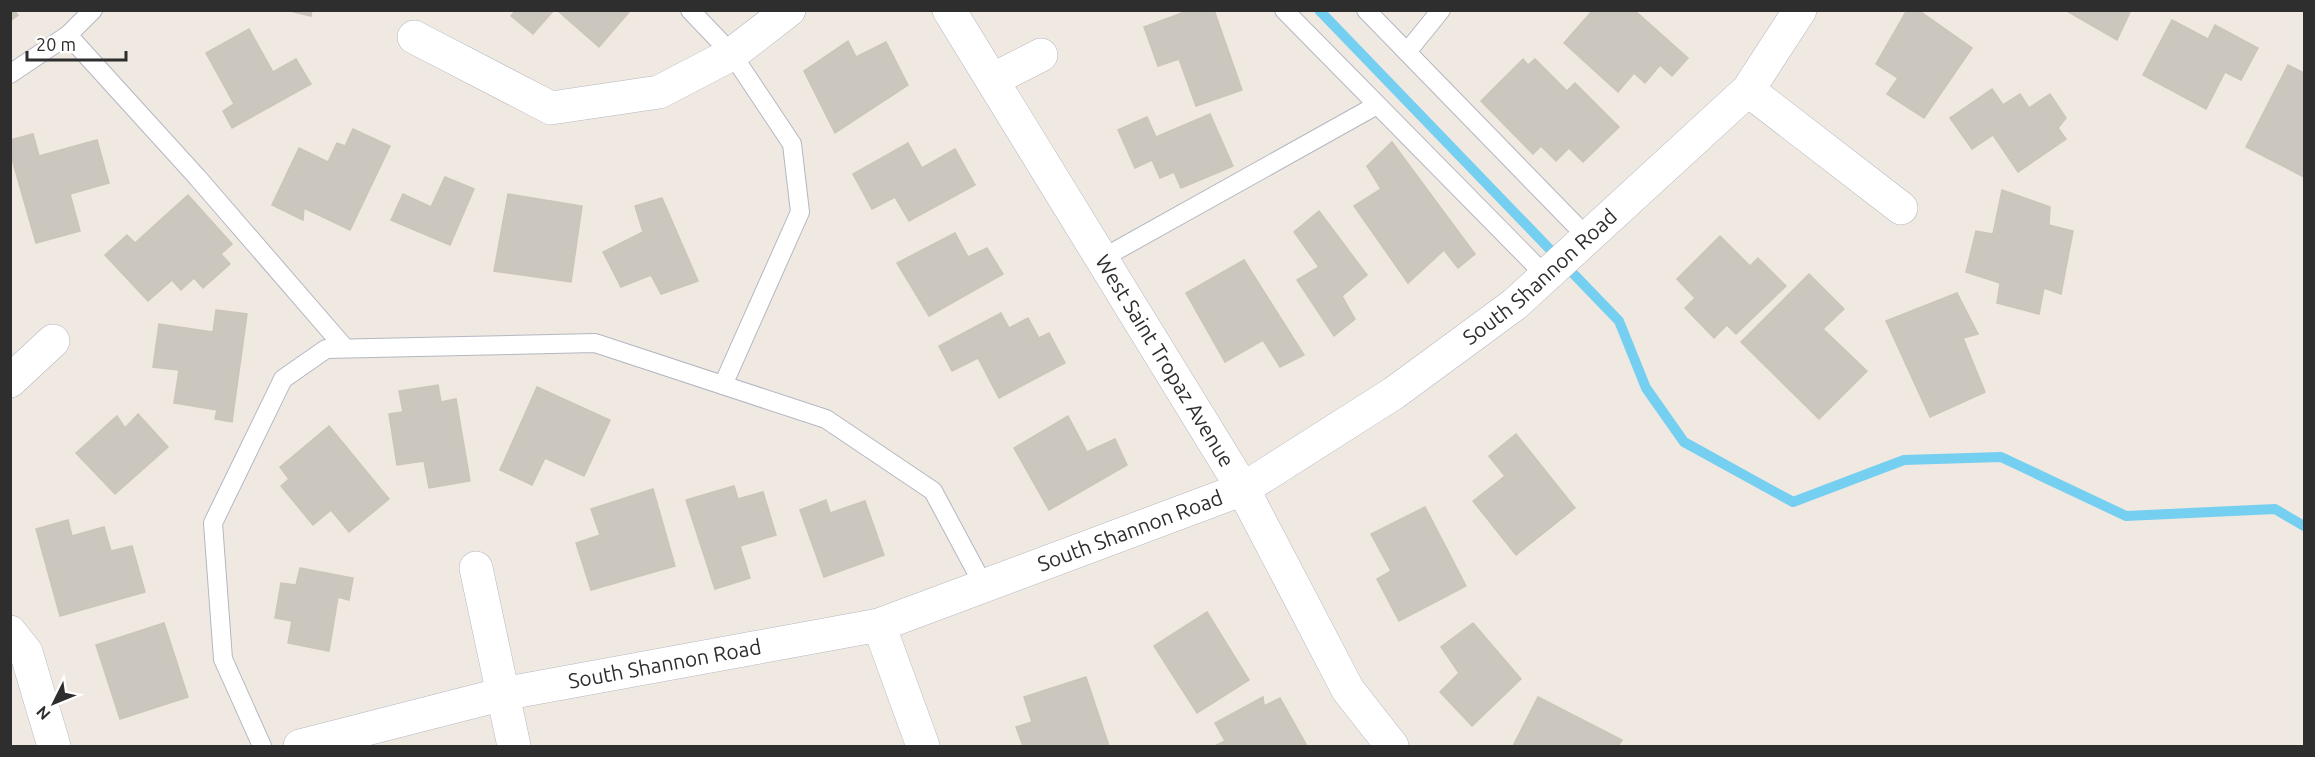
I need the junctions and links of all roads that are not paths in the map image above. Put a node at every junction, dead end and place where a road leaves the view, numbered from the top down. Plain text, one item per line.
1 (93, 10) edge
2 (690, 10) edge
3 (789, 10) edge
4 (949, 10) edge
5 (1284, 10) edge
6 (1366, 10) edge
7 (1441, 10) edge
8 (1800, 10) edge
9 (68, 35) junction
10 (414, 37) dead end
11 (1407, 52) junction
12 (732, 54) junction
13 (1041, 55) dead end
14 (10, 74) edge
15 (992, 80) junction
16 (1748, 90) junction
17 (1377, 105) junction
18 (1901, 208) dead end
19 (1587, 237) junction
20 (1101, 259) junction
21 (1546, 276) junction
22 (53, 342) dead end
23 (345, 348) junction
24 (10, 381) edge
25 (723, 385) junction
26 (1243, 489) junction
27 (476, 568) dead end
28 (984, 586) junction
29 (879, 625) junction
30 (10, 632) edge
31 (503, 694) junction
32 (54, 747) edge
33 (262, 747) edge
34 (300, 747) edge
35 (513, 747) edge
36 (923, 747) edge
37 (1392, 747) edge

1 - 9 lane
2 - 12 lane
3 - 12 street
4 - 15 street, West Saint Tropaz Avenue
5 - 17 lane
6 - 11 lane
7 - 11 lane
8 - 16 street, South Shannon Road
9 - 14 lane
9 - 23 lane
10 - 12 street
11 - 19 lane
12 - 25 lane
13 - 15 street
15 - 20 street, West Saint Tropaz Avenue
16 - 18 street
16 - 19 street, South Shannon Road
17 - 20 lane
17 - 21 lane
19 - 21 street, South Shannon Road
20 - 26 street, West Saint Tropaz Avenue
21 - 26 street, South Shannon Road
22 - 24 street
23 - 25 lane
23 - 33 lane
25 - 28 lane
26 - 28 street, South Shannon Road
26 - 37 street, West Saint Tropaz Avenue
27 - 31 street
28 - 29 street, South Shannon Road
29 - 31 street, South Shannon Road
29 - 36 street
30 - 32 street
31 - 34 street, South Shannon Road
31 - 35 street

